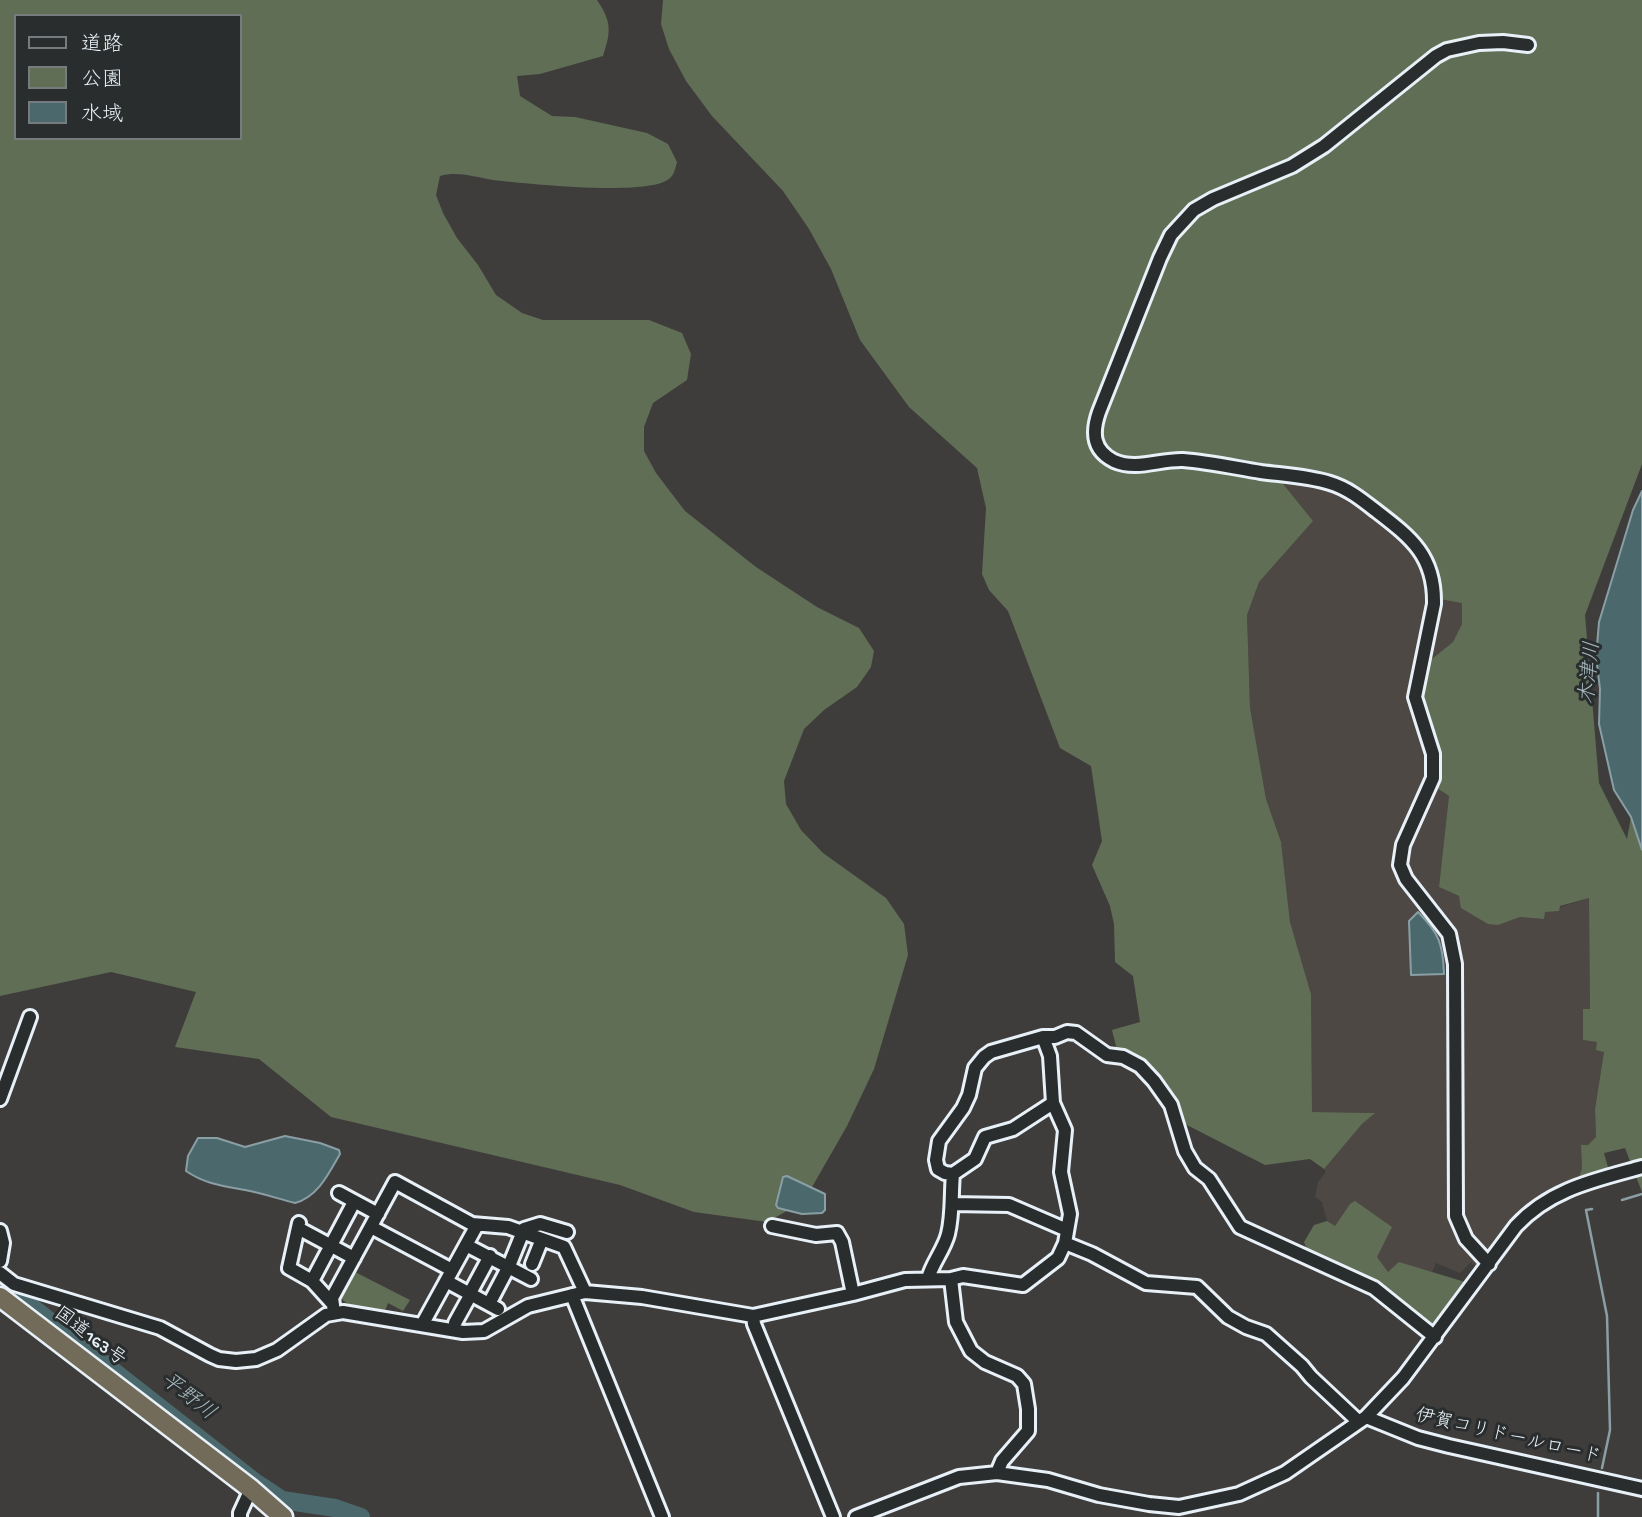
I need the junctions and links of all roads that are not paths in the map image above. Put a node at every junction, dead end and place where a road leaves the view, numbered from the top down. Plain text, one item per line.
1 (1528, 45) dead end
2 (30, 1017) dead end
3 (1042, 1037) junction
4 (0, 1099) edge
5 (1054, 1103) junction
6 (1642, 1167) edge
7 (953, 1174) junction
8 (339, 1193) dead end
9 (355, 1202) junction
10 (952, 1204) junction
11 (378, 1214) junction
12 (477, 1225) junction
13 (772, 1226) dead end
14 (371, 1227) junction
15 (0, 1231) edge
16 (522, 1231) junction
17 (567, 1232) dead end
18 (1066, 1236) junction
19 (542, 1239) junction
20 (330, 1245) junction
21 (466, 1245) junction
22 (490, 1256) junction
23 (354, 1258) junction
24 (0, 1261) edge
25 (532, 1264) dead end
26 (1489, 1264) junction
27 (509, 1266) junction
28 (449, 1275) junction
29 (2, 1278) edge
30 (531, 1279) dead end
31 (928, 1279) junction
32 (951, 1279) junction
33 (312, 1281) junction
34 (470, 1294) junction
35 (578, 1294) junction
36 (853, 1294) junction
37 (0, 1297) edge
38 (332, 1307) junction
39 (753, 1316) junction
40 (455, 1323) dead end
41 (422, 1325) junction
42 (1435, 1336) junction
43 (1363, 1420) junction
44 (997, 1473) junction
45 (251, 1489) junction
46 (1642, 1489) edge
47 (240, 1517) edge
48 (284, 1517) edge
49 (662, 1517) edge
50 (833, 1517) edge
51 (856, 1517) edge

1 - 26 street
2 - 4 street
3 - 5 street
3 - 7 street
3 - 42 street
5 - 7 street
5 - 18 street
6 - 26 street
7 - 10 street
8 - 9 street
9 - 11 street
9 - 20 street
10 - 18 street
10 - 31 street
11 - 12 street
11 - 14 street
12 - 16 street
12 - 21 street
13 - 36 street
14 - 23 street
14 - 28 street
15 - 24 street
16 - 17 street
16 - 19 street
16 - 27 street
18 - 32 street
18 - 43 street
19 - 25 street
19 - 35 street
20 - 23 street
20 - 33 street
20 - 33 street
21 - 22 street
21 - 28 street
22 - 27 street
22 - 34 street
23 - 38 street
26 - 42 street
27 - 30 street
27 - 34 street
28 - 34 street
28 - 41 street
29 - 38 street
31 - 32 street
31 - 36 street
32 - 44 street
33 - 38 street
34 - 40 street
35 - 39 street
35 - 41 street
35 - 49 street
36 - 39 street
37 - 45 highway, 国道163号
38 - 41 street
39 - 50 street
42 - 43 street
43 - 44 street
43 - 46 street, 伊賀コリドールロード
44 - 51 street
45 - 47 street
45 - 48 highway, 国道163号

